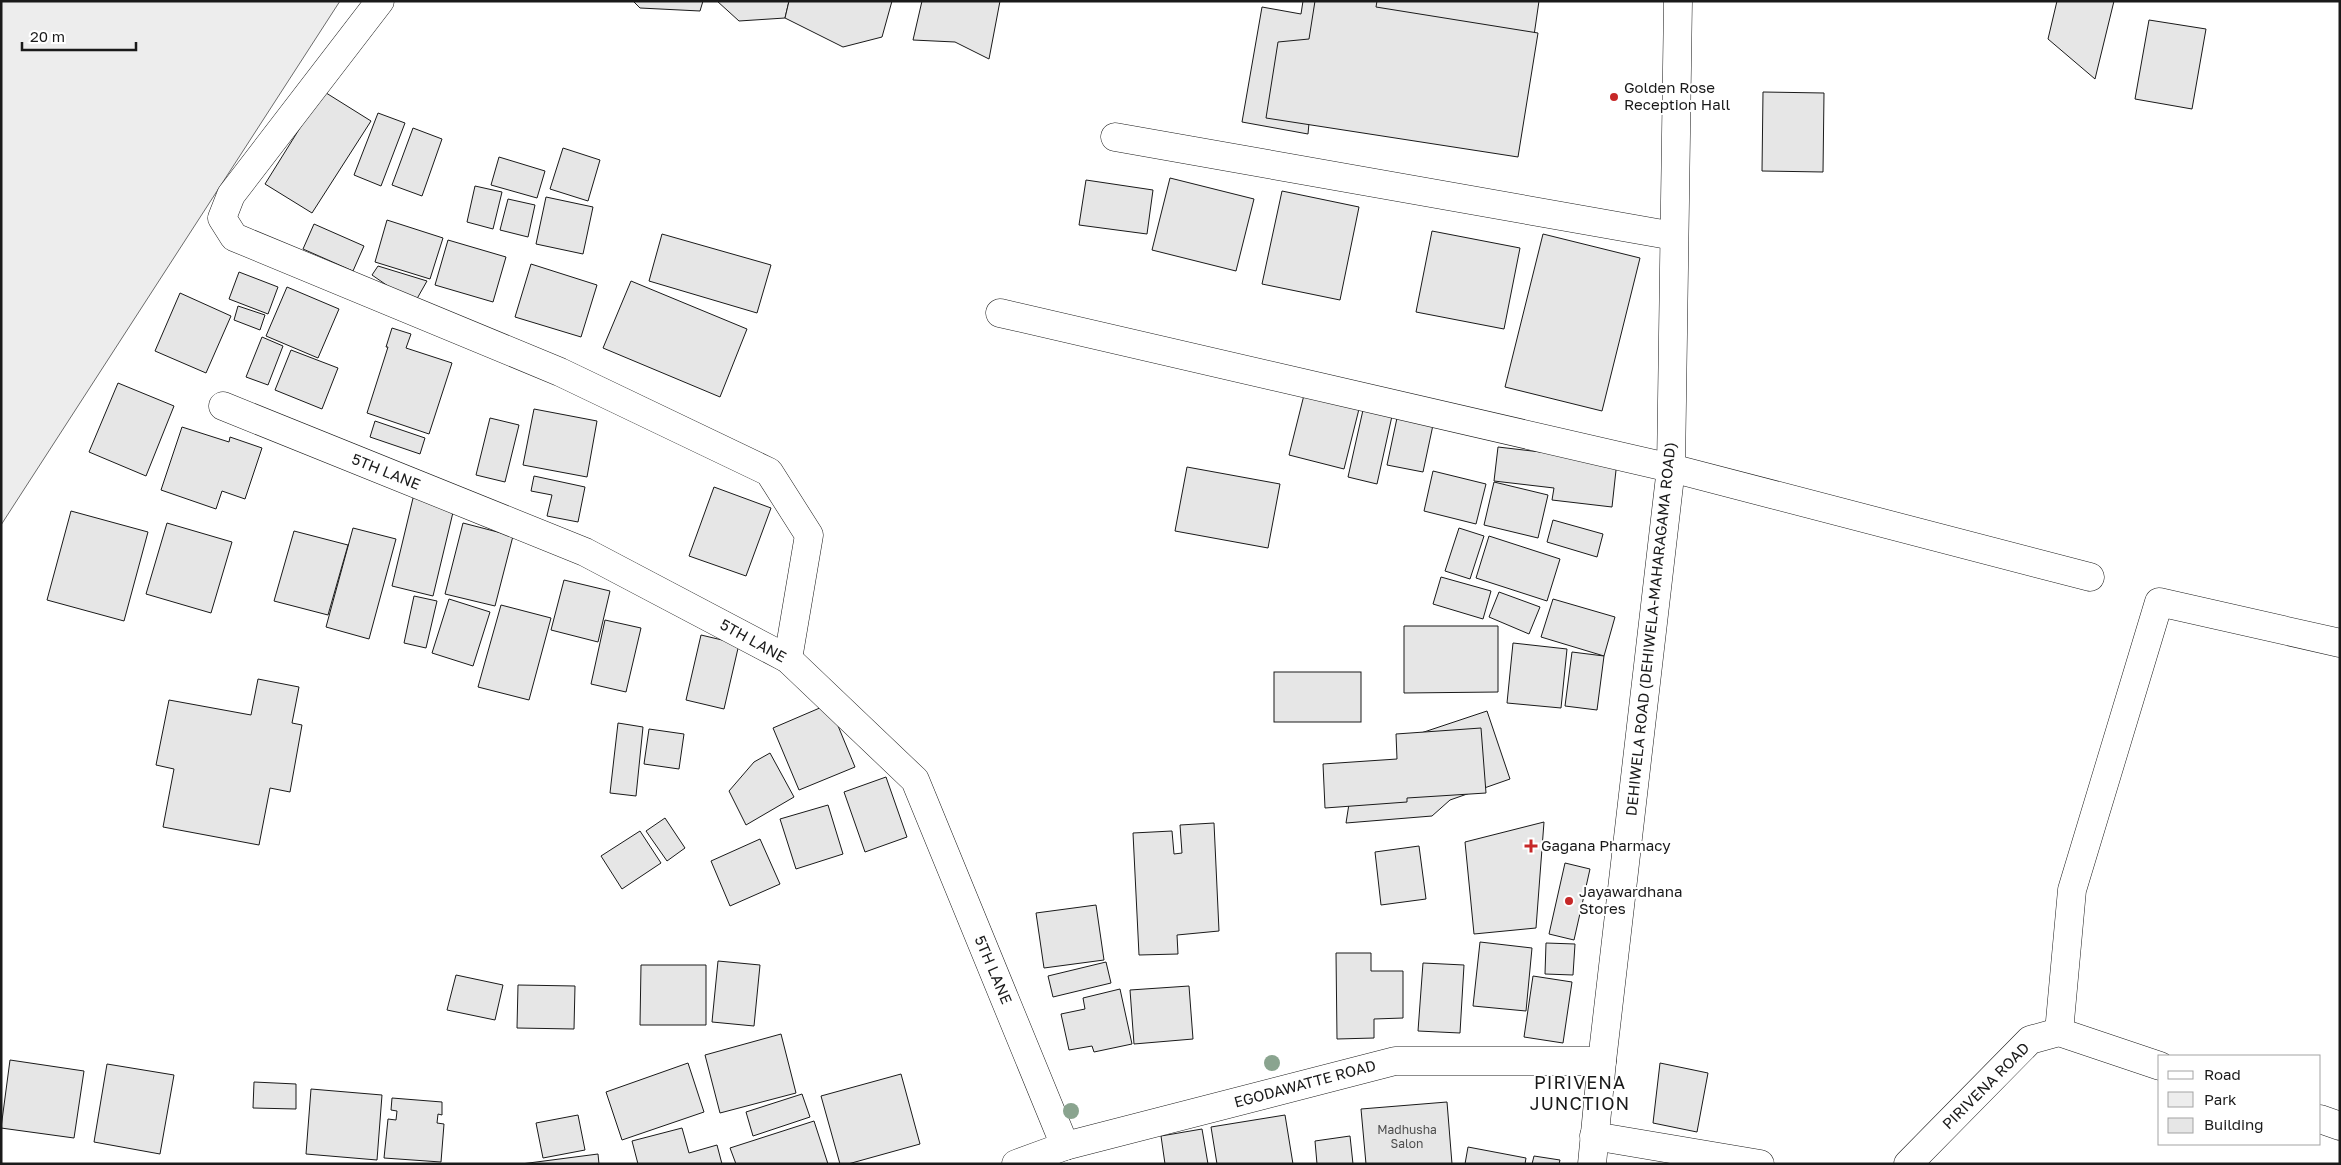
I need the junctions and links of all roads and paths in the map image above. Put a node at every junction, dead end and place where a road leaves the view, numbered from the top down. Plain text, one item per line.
1 (380, 1) edge
2 (1678, 1) edge
3 (1114, 137) dead end
4 (1674, 236) junction
5 (1000, 313) dead end
6 (223, 406) dead end
7 (1671, 468) junction
8 (2090, 578) dead end
9 (2340, 643) edge
10 (788, 659) junction
11 (2059, 1032) junction
12 (1602, 1061) junction
13 (2158, 1065) edge
14 (2321, 1119) edge
15 (2340, 1126) edge
16 (1594, 1136) junction
17 (1065, 1146) junction
18 (1016, 1164) edge
19 (1592, 1164) edge
20 (1760, 1164) edge
21 (1908, 1164) edge

1 - 10 street
2 - 4 street, DEHIWELA ROAD (DEHIWELA-MAHARAGAMA ROAD)
3 - 4 street
4 - 7 street, DEHIWELA ROAD (DEHIWELA-MAHARAGAMA ROAD)
5 - 7 street
6 - 10 street, 5TH LANE
7 - 8 street
7 - 12 street, DEHIWELA ROAD (DEHIWELA-MAHARAGAMA ROAD)
9 - 11 street
10 - 17 street, 5TH LANE
11 - 13 street
11 - 21 street, PIRIVENA ROAD
12 - 16 street, DEHIWELA ROAD (DEHIWELA-MAHARAGAMA ROAD)
12 - 17 street, EGODAWATTE ROAD
14 - 15 street
16 - 19 street, DEHIWELA ROAD (DEHIWELA-MAHARAGAMA ROAD)
16 - 20 street
17 - 18 street, EGODAWATTE ROAD

